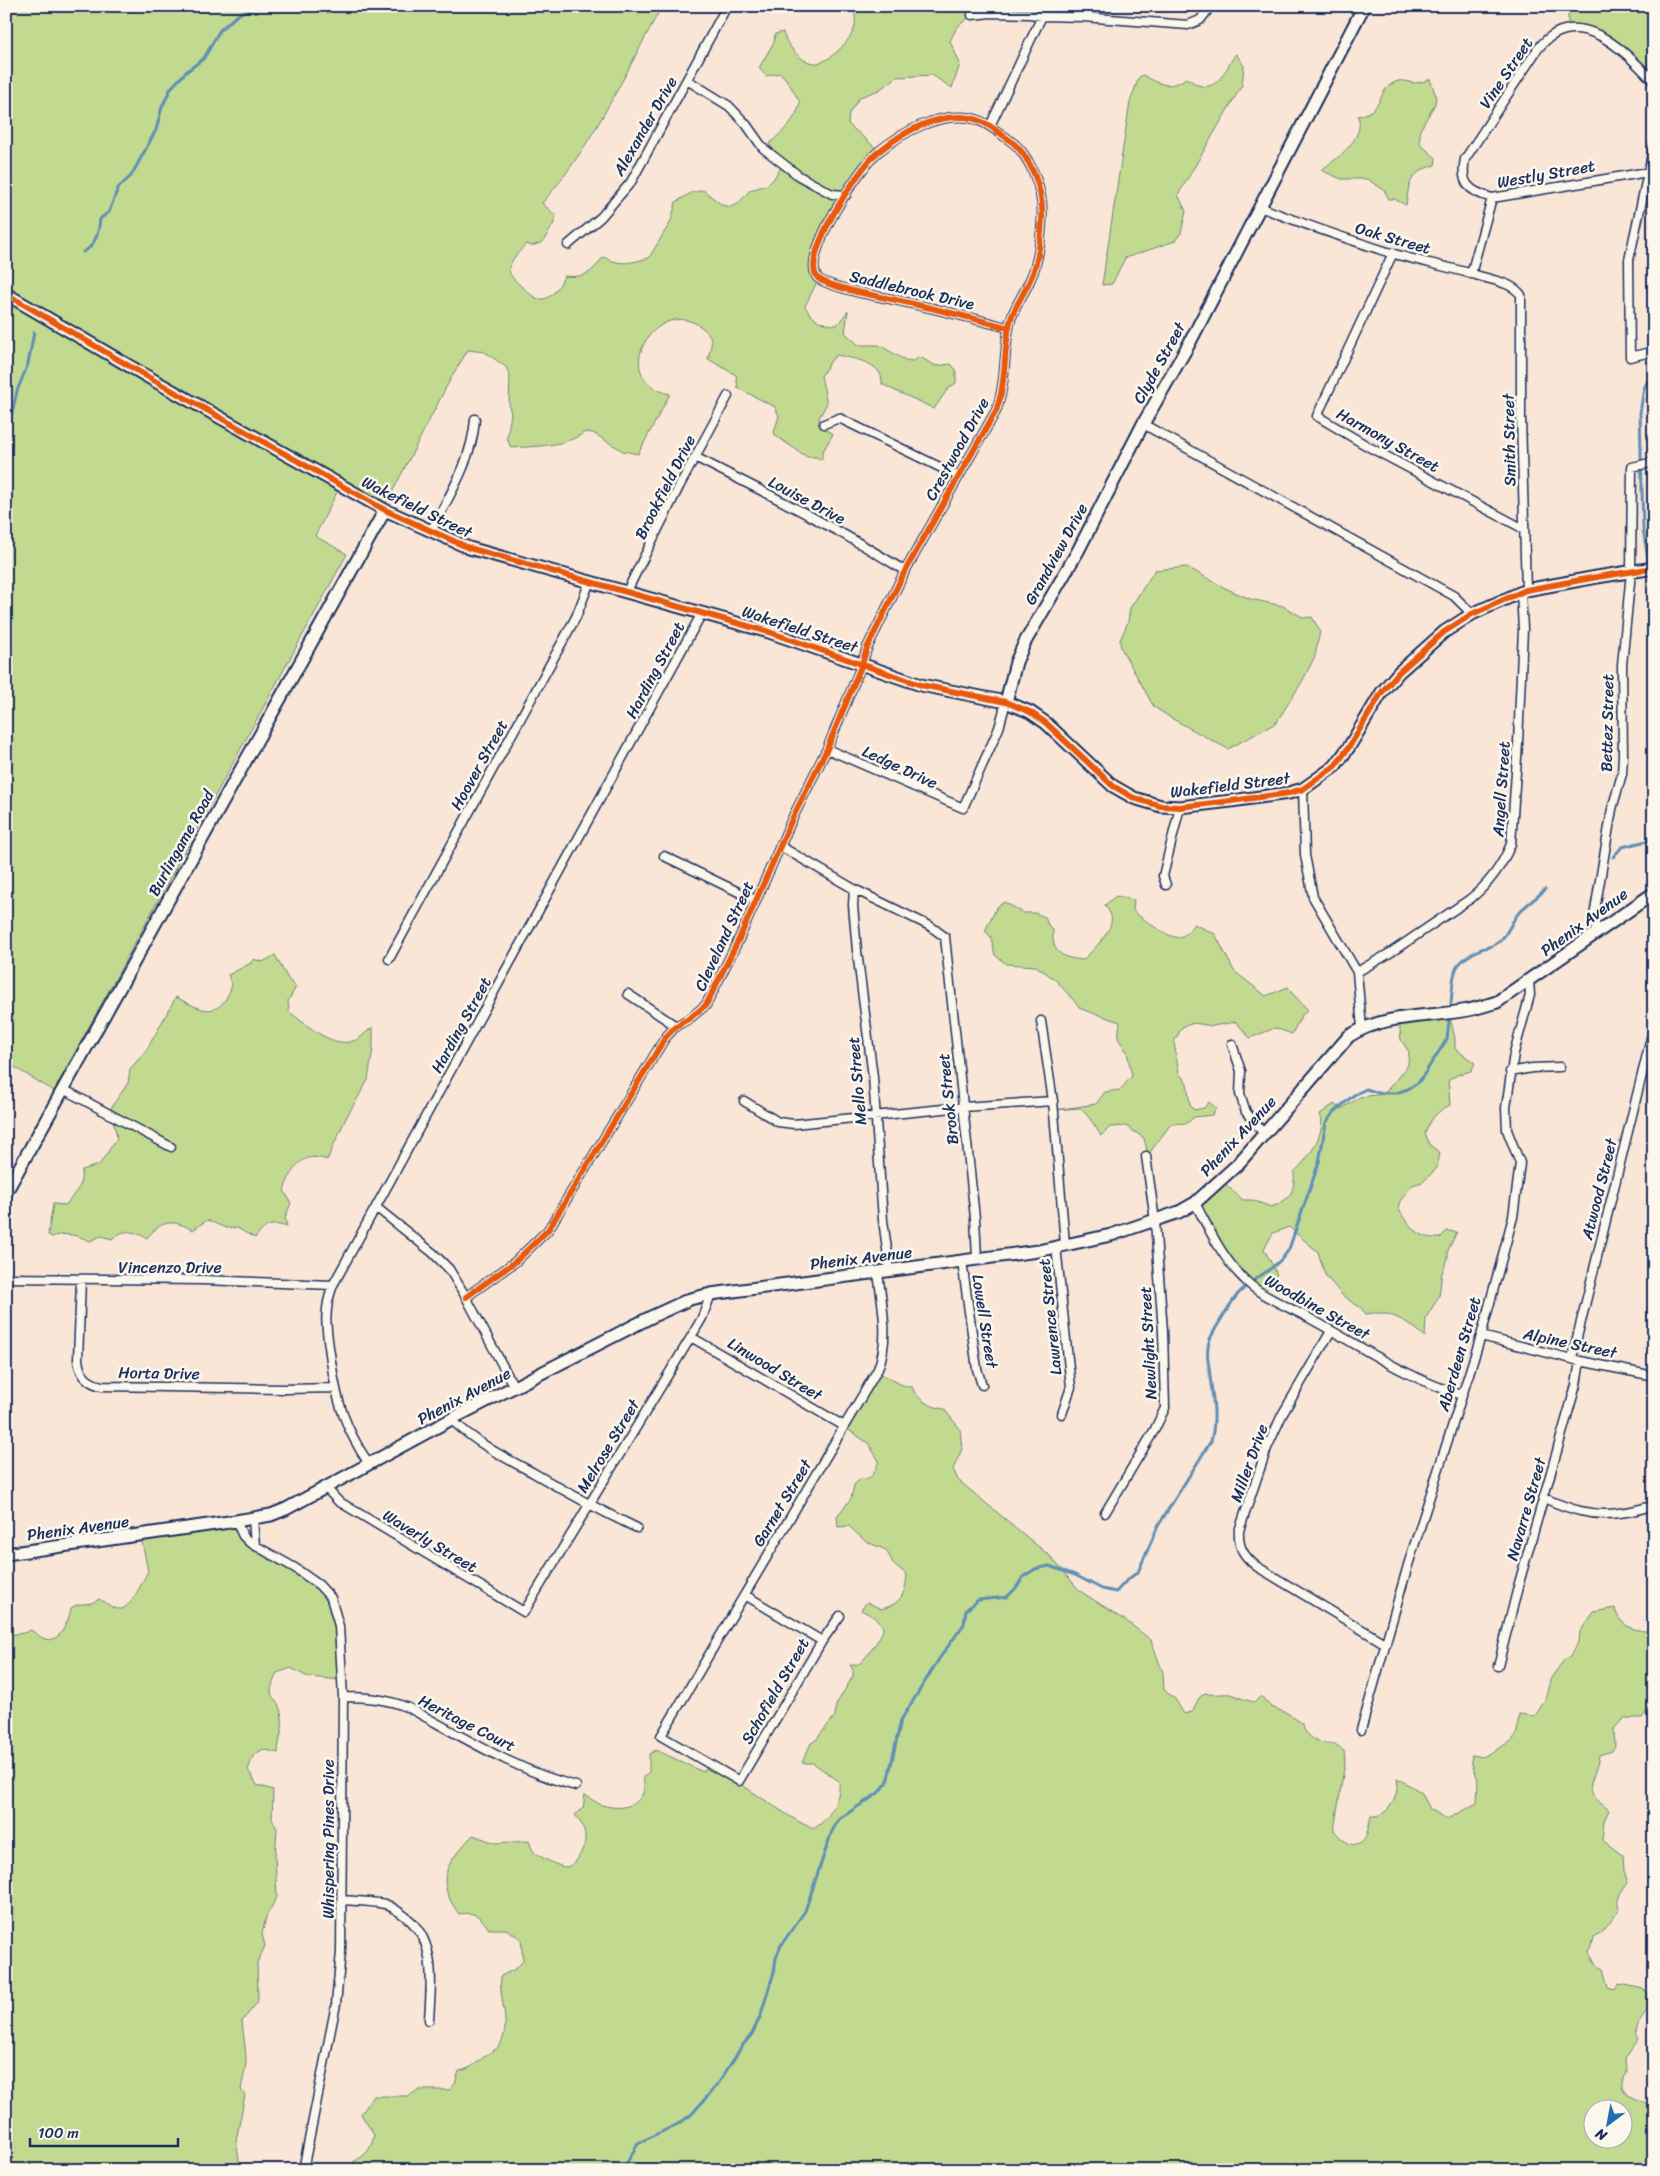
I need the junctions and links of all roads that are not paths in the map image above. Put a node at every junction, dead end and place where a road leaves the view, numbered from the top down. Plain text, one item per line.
1 (727, 6) edge
2 (1211, 6) edge
3 (1364, 6) edge
4 (972, 15) dead end
5 (1042, 16) junction
6 (687, 80) junction
7 (1654, 82) edge
8 (990, 126) junction
9 (1654, 145) edge
10 (1651, 172) edge
11 (846, 194) junction
12 (1492, 198) junction
13 (1260, 207) junction
14 (568, 245) dead end
15 (1392, 254) junction
16 (814, 272) joint
17 (1471, 274) junction
18 (1518, 291) joint
19 (6, 294) edge
20 (1009, 328) junction
21 (1654, 351) edge
22 (728, 396) dead end
23 (476, 419) dead end
24 (824, 424) dead end
25 (1143, 424) junction
26 (695, 457) junction
27 (1654, 462) edge
28 (958, 476) junction
29 (385, 510) junction
30 (1524, 529) junction
31 (431, 531) junction
32 (1654, 568) edge
33 (905, 571) junction
34 (1631, 572) junction
35 (590, 582) junction
36 (627, 591) junction
37 (1523, 591) junction
38 (702, 613) junction
39 (1472, 614) junction
40 (862, 664) junction
41 (1006, 702) junction
42 (826, 749) junction
43 (1303, 789) junction
44 (1180, 807) junction
45 (780, 846) junction
46 (664, 856) dead end
47 (1166, 884) dead end
48 (854, 889) junction
49 (1654, 893) edge
50 (756, 900) junction
51 (1596, 932) junction
52 (389, 959) dead end
53 (1357, 972) junction
54 (1529, 981) junction
55 (628, 994) dead end
56 (1041, 1021) dead end
57 (676, 1026) junction
58 (1654, 1026) edge
59 (1362, 1028) junction
60 (1232, 1044) dead end
61 (1560, 1067) dead end
62 (1510, 1072) junction
63 (64, 1089) junction
64 (744, 1101) dead end
65 (1053, 1101) junction
66 (963, 1107) junction
67 (874, 1116) junction
68 (1265, 1135) junction
69 (172, 1147) dead end
70 (1146, 1156) dead end
71 (7, 1188) edge
72 (1195, 1203) junction
73 (377, 1208) junction
74 (1155, 1221) junction
75 (1061, 1245) junction
76 (977, 1258) junction
77 (962, 1261) junction
78 (890, 1271) junction
79 (878, 1273) junction
80 (6, 1278) edge
81 (81, 1280) junction
82 (333, 1285) junction
83 (712, 1294) junction
84 (466, 1297) junction
85 (1331, 1331) junction
86 (1481, 1336) junction
87 (691, 1337) junction
88 (1572, 1358) junction
89 (1580, 1361) junction
90 (1654, 1376) edge
91 (982, 1385) dead end
92 (334, 1388) junction
93 (514, 1388) junction
94 (1461, 1395) junction
95 (1062, 1414) dead end
96 (452, 1420) junction
97 (844, 1426) junction
98 (369, 1464) junction
99 (327, 1488) junction
100 (1544, 1498) junction
101 (588, 1505) junction
102 (1654, 1506) edge
103 (1104, 1514) dead end
104 (254, 1518) junction
105 (236, 1521) junction
106 (637, 1528) dead end
107 (255, 1546) junction
108 (6, 1554) edge
109 (745, 1595) junction
110 (524, 1612) joint
111 (840, 1616) dead end
112 (822, 1641) junction
113 (1386, 1644) junction
114 (1498, 1666) dead end
115 (343, 1697) junction
116 (1361, 1730) dead end
117 (739, 1781) joint
118 (576, 1786) dead end
119 (342, 1900) junction
120 (429, 2020) dead end
121 (303, 2170) edge

1 - 6 street, Alexander Drive
2 - 5 street
3 - 13 street, Clyde Street
4 - 5 street
5 - 8 street
6 - 11 street
6 - 14 street, Alexander Drive
7 - 12 street, Vine Street
8 - 11 street, Crestwood Drive
8 - 20 street, Crestwood Drive
9 - 10 street
10 - 12 street, Westly Street
10 - 21 street
11 - 16 street, Crestwood Drive
12 - 17 street, Westly Street
13 - 15 street, Oak Street
13 - 25 street, Clyde Street
15 - 17 street, Oak Street
15 - 30 street, Harmony Street
16 - 20 street, Saddlebrook Drive
17 - 18 street, Oak Street
18 - 30 street, Smith Street
19 - 29 street, Wakefield Street
20 - 28 street, Crestwood Drive
22 - 26 street, Brookfield Drive
23 - 31 street
24 - 28 street
25 - 39 street, Clyde Street
25 - 41 street, Grandview Drive
26 - 33 street, Louise Drive
26 - 36 street, Brookfield Drive
27 - 34 street, Bettez Street
28 - 33 street, Crestwood Drive
29 - 31 street, Wakefield Street
29 - 63 street, Burlingame Road
30 - 37 street, Smith Street
31 - 35 street, Wakefield Street
32 - 34 street, Wakefield Street
33 - 40 street, Crestwood Drive
34 - 37 street, Wakefield Street
34 - 51 street, Bettez Street
35 - 36 street, Wakefield Street
35 - 52 street, Hoover Street
36 - 38 street, Wakefield Street
37 - 39 street, Wakefield Street
37 - 53 street, Angell Street
38 - 40 street, Wakefield Street
38 - 73 street, Harding Street
39 - 43 street, Wakefield Street
40 - 41 street, Wakefield Street
40 - 42 street, Cleveland Street
41 - 42 street, Ledge Drive
41 - 44 street, Wakefield Street
42 - 45 street, Cleveland Street
43 - 44 street, Wakefield Street
43 - 53 street
44 - 47 street
45 - 48 street
45 - 50 street, Cleveland Street
46 - 50 street
48 - 66 street, Brook Street
48 - 67 street, Mello Street
49 - 51 street, Phenix Avenue
50 - 57 street, Cleveland Street
51 - 54 street, Phenix Avenue
53 - 59 street
54 - 59 street, Phenix Avenue
54 - 62 street, Aberdeen Street
55 - 57 street
56 - 65 street, Lawrence Street
57 - 84 street, Cleveland Street
58 - 88 street, Atwood Street
59 - 68 street, Phenix Avenue
60 - 68 street
61 - 62 street
62 - 86 street, Aberdeen Street
63 - 69 street
63 - 71 street, Burlingame Road
64 - 67 street
65 - 66 street
65 - 75 street, Lawrence Street
66 - 67 street
66 - 76 street, Brook Street
67 - 78 street, Mello Street
68 - 72 street, Phenix Avenue
70 - 74 street, Newlight Street
72 - 74 street, Phenix Avenue
72 - 85 street, Woodbine Street
73 - 82 street, Harding Street
73 - 84 street
74 - 75 street, Phenix Avenue
74 - 103 street, Newlight Street
75 - 76 street, Phenix Avenue
75 - 95 street, Lawrence Street
76 - 77 street, Phenix Avenue
77 - 78 street, Phenix Avenue
77 - 91 street, Lowell Street
78 - 79 street, Phenix Avenue
79 - 83 street, Phenix Avenue
79 - 97 street, Garnet Street
80 - 81 street, Vincenzo Drive
81 - 82 street, Vincenzo Drive
81 - 92 street, Horta Drive
82 - 92 street, Harding Street
83 - 87 street, Melrose Street
83 - 93 street, Phenix Avenue
84 - 93 street
85 - 94 street, Woodbine Street
85 - 113 street, Miller Drive
86 - 88 street, Alpine Street
86 - 94 street, Aberdeen Street
87 - 97 street, Linwood Street
87 - 101 street, Melrose Street
88 - 89 street, Alpine Street
89 - 90 street, Alpine Street
89 - 100 street, Navarre Street
92 - 98 street, Harding Street
93 - 96 street, Phenix Avenue
94 - 113 street, Aberdeen Street
96 - 98 street, Phenix Avenue
96 - 101 street
97 - 109 street, Garnet Street
98 - 99 street, Phenix Avenue
99 - 104 street, Phenix Avenue
99 - 110 street, Waverly Street
100 - 102 street
100 - 114 street, Navarre Street
101 - 106 street
101 - 110 street, Melrose Street
104 - 105 street, Phenix Avenue
104 - 107 street
105 - 107 street, Whispering Pines Drive
105 - 108 street, Phenix Avenue
107 - 115 street, Whispering Pines Drive
109 - 112 street, Schofield Street
109 - 117 street, Garnet Street
111 - 112 street
112 - 117 street, Schofield Street
113 - 116 street, Aberdeen Street
115 - 118 street, Heritage Court
115 - 119 street, Whispering Pines Drive
119 - 120 street
119 - 121 street, Whispering Pines Drive

